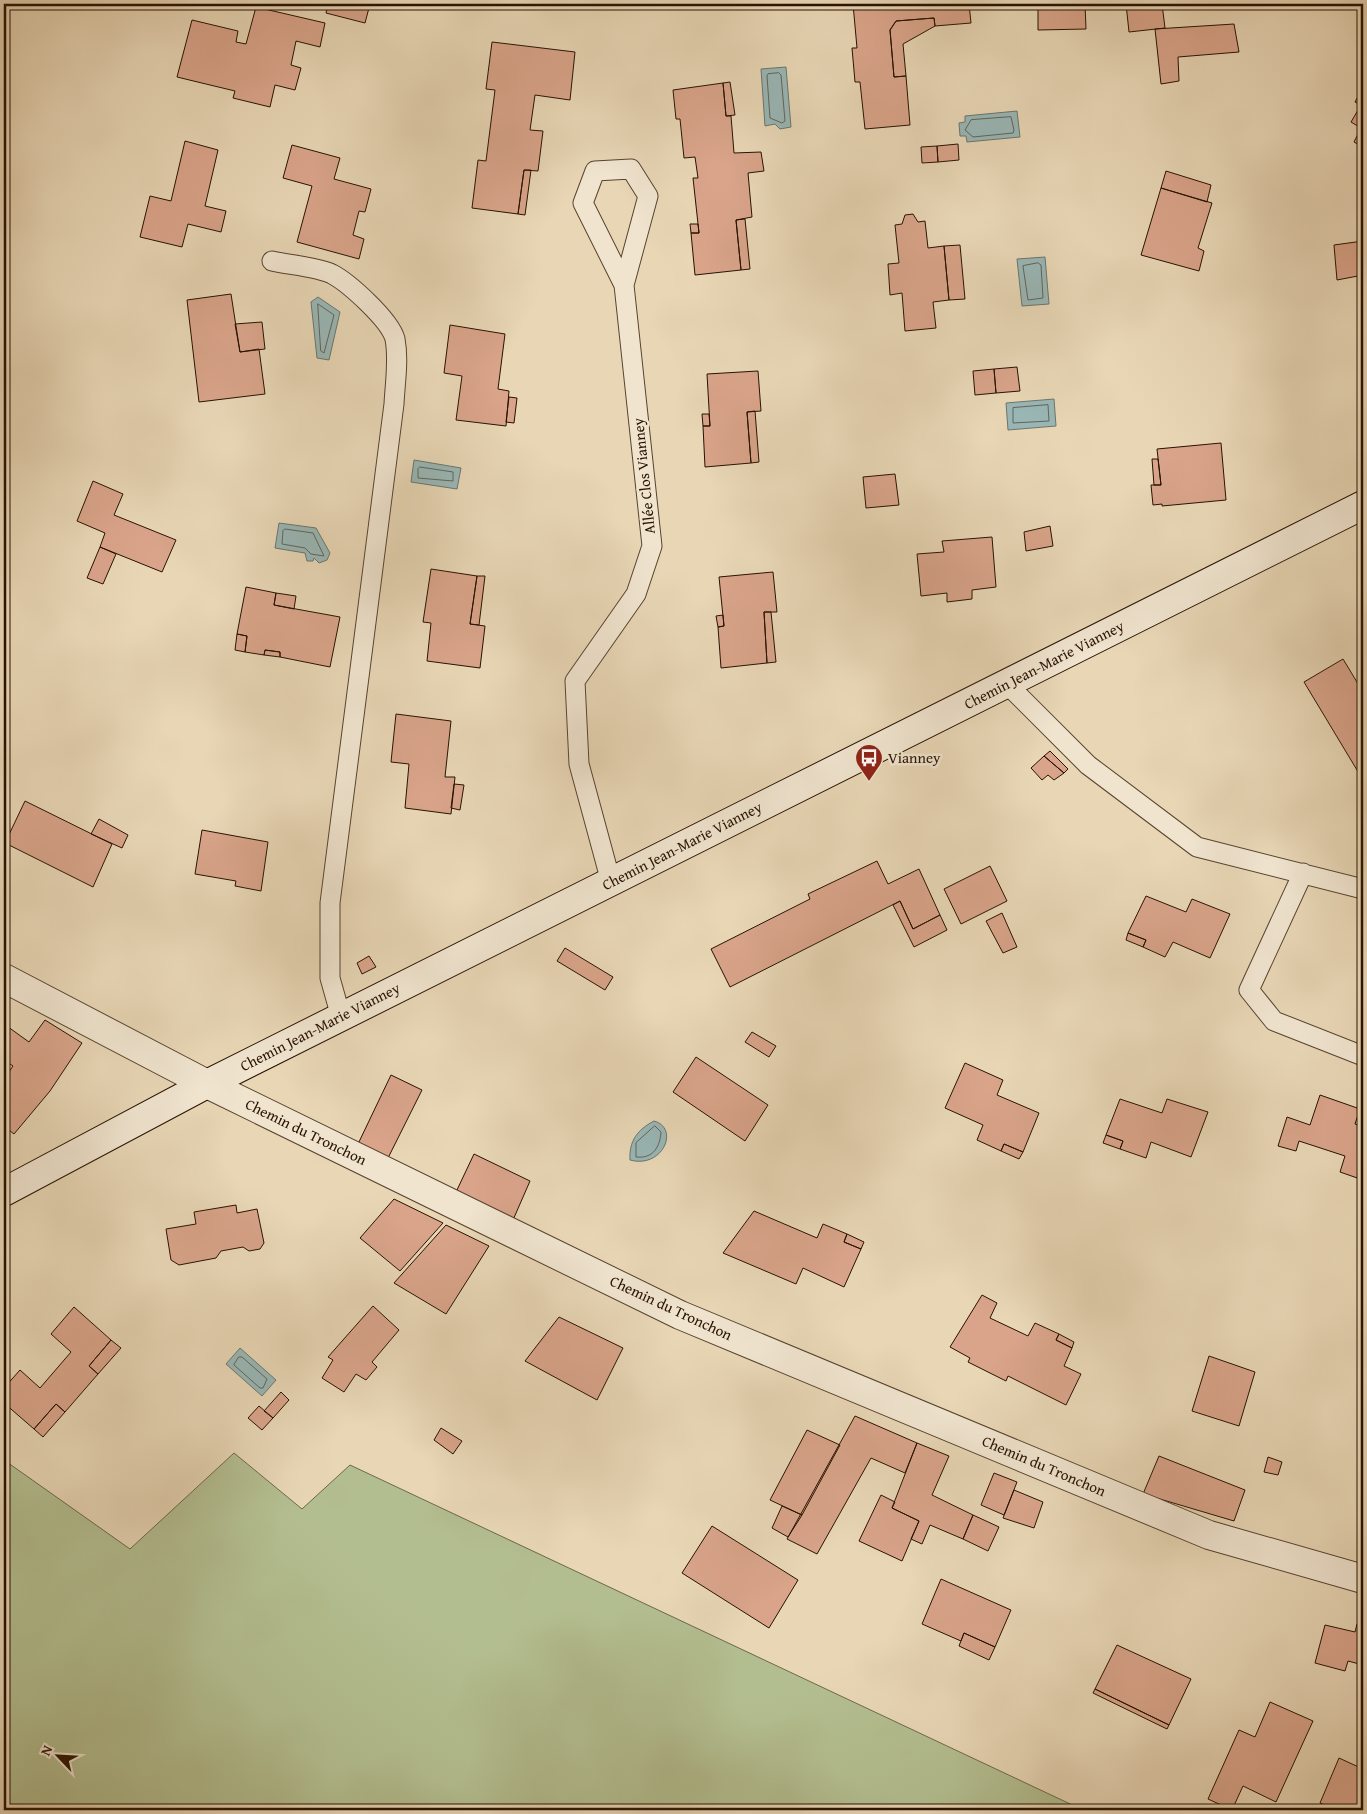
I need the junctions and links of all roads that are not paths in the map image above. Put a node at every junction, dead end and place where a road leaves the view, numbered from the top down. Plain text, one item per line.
1 (272, 261) dead end
2 (624, 285) junction
3 (1363, 505) edge
4 (1007, 684) junction
5 (1303, 873) junction
6 (612, 882) junction
7 (1363, 889) edge
8 (4, 978) edge
9 (341, 1017) junction
10 (1363, 1056) edge
11 (207, 1084) junction
12 (4, 1192) edge
13 (1363, 1578) edge

1 - 9 lane
2 - 2 lane, Allée Clos Vianney
2 - 6 lane, Allée Clos Vianney
3 - 4 street, Chemin Jean-Marie Vianney
4 - 5 lane
4 - 6 street, Chemin Jean-Marie Vianney
5 - 7 lane
5 - 10 lane
6 - 9 street, Chemin Jean-Marie Vianney
8 - 11 street, Chemin du Tronchon
9 - 11 street, Chemin Jean-Marie Vianney
11 - 12 street, Chemin Jean-Marie Vianney
11 - 13 street, Chemin du Tronchon

